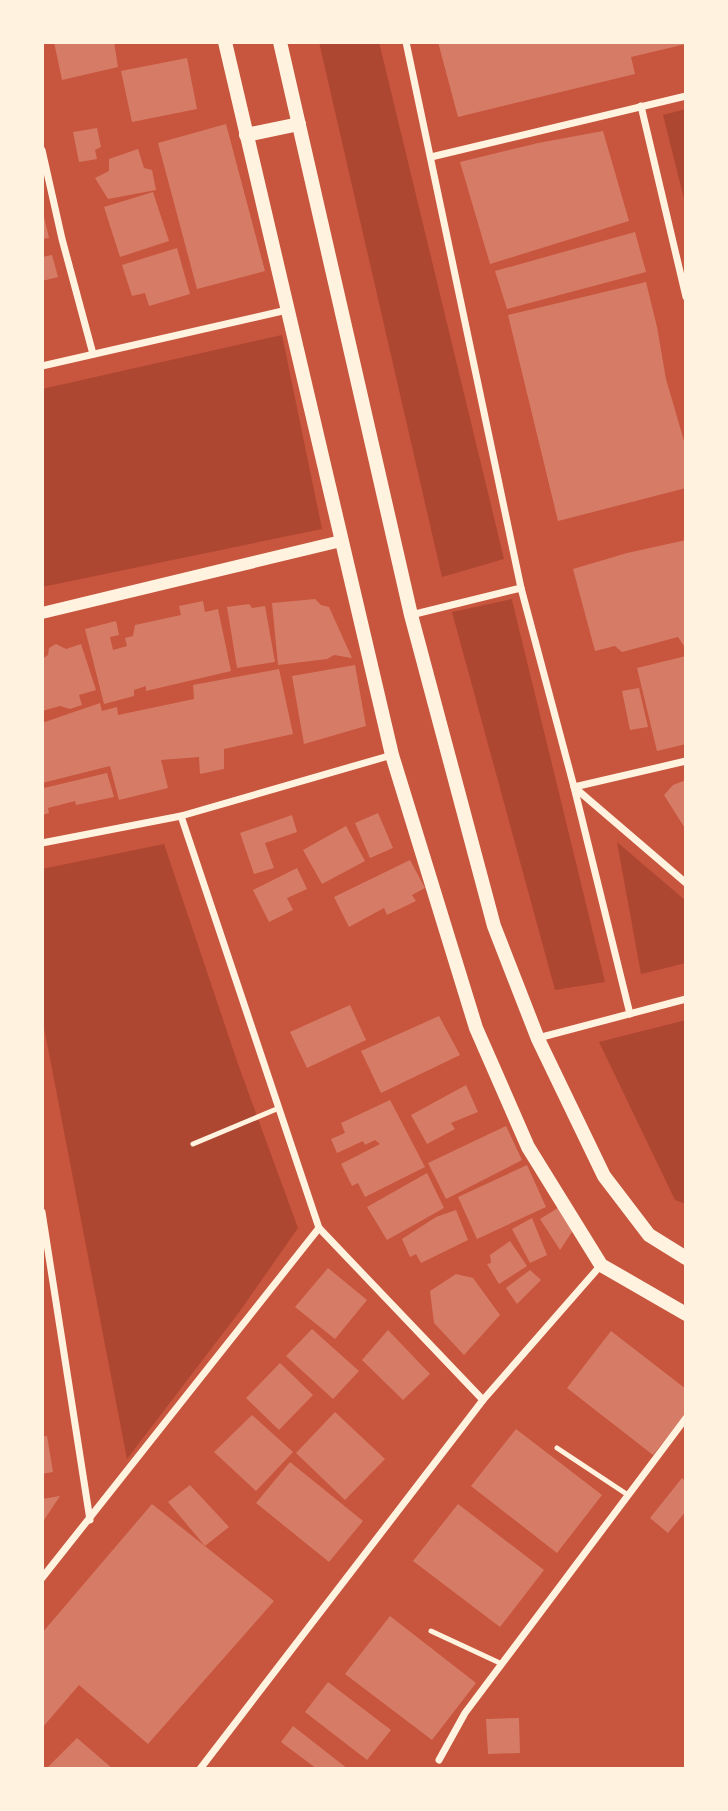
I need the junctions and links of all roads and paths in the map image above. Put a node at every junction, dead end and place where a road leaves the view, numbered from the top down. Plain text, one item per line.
1 (225, 42) edge
2 (280, 42) edge
3 (406, 42) edge
4 (686, 96) edge
5 (642, 106) junction
6 (299, 124) junction
7 (246, 135) junction
8 (42, 150) edge
9 (431, 157) junction
10 (686, 297) edge
11 (287, 309) junction
12 (93, 354) junction
13 (42, 366) edge
14 (341, 541) junction
15 (521, 588) junction
16 (42, 613) edge
17 (411, 615) junction
18 (392, 755) junction
19 (686, 761) edge
20 (574, 787) junction
21 (181, 816) junction
22 (42, 843) edge
23 (686, 883) edge
24 (686, 999) edge
25 (630, 1014) junction
26 (538, 1038) junction
27 (279, 1108) junction
28 (193, 1144) dead end
29 (42, 1212) edge
30 (319, 1228) junction
31 (686, 1258) edge
32 (600, 1265) junction
33 (686, 1314) edge
34 (483, 1400) junction
35 (686, 1418) edge
36 (557, 1448) dead end
37 (628, 1495) junction
38 (90, 1520) junction
39 (42, 1578) edge
40 (431, 1631) dead end
41 (502, 1664) junction
42 (439, 1760) dead end
43 (200, 1769) edge

1 - 7 main road
2 - 6 main road
3 - 9 street
4 - 5 street
5 - 9 street
5 - 10 street
6 - 7 main road
6 - 17 main road
7 - 11 main road
8 - 12 street
9 - 15 street
11 - 12 street
11 - 14 main road
12 - 13 street
14 - 16 street
14 - 18 main road
15 - 17 street
15 - 20 street
17 - 26 main road
18 - 21 street
18 - 32 main road
19 - 20 street
20 - 23 street
20 - 25 street
21 - 22 street
21 - 27 street
24 - 25 street
25 - 26 street
26 - 31 main road
27 - 28 lane
27 - 30 street
29 - 38 street
30 - 34 street
30 - 38 street
32 - 33 main road
32 - 34 street
34 - 43 street
35 - 37 street
36 - 37 lane
37 - 41 street
38 - 39 street
40 - 41 lane
41 - 42 street

